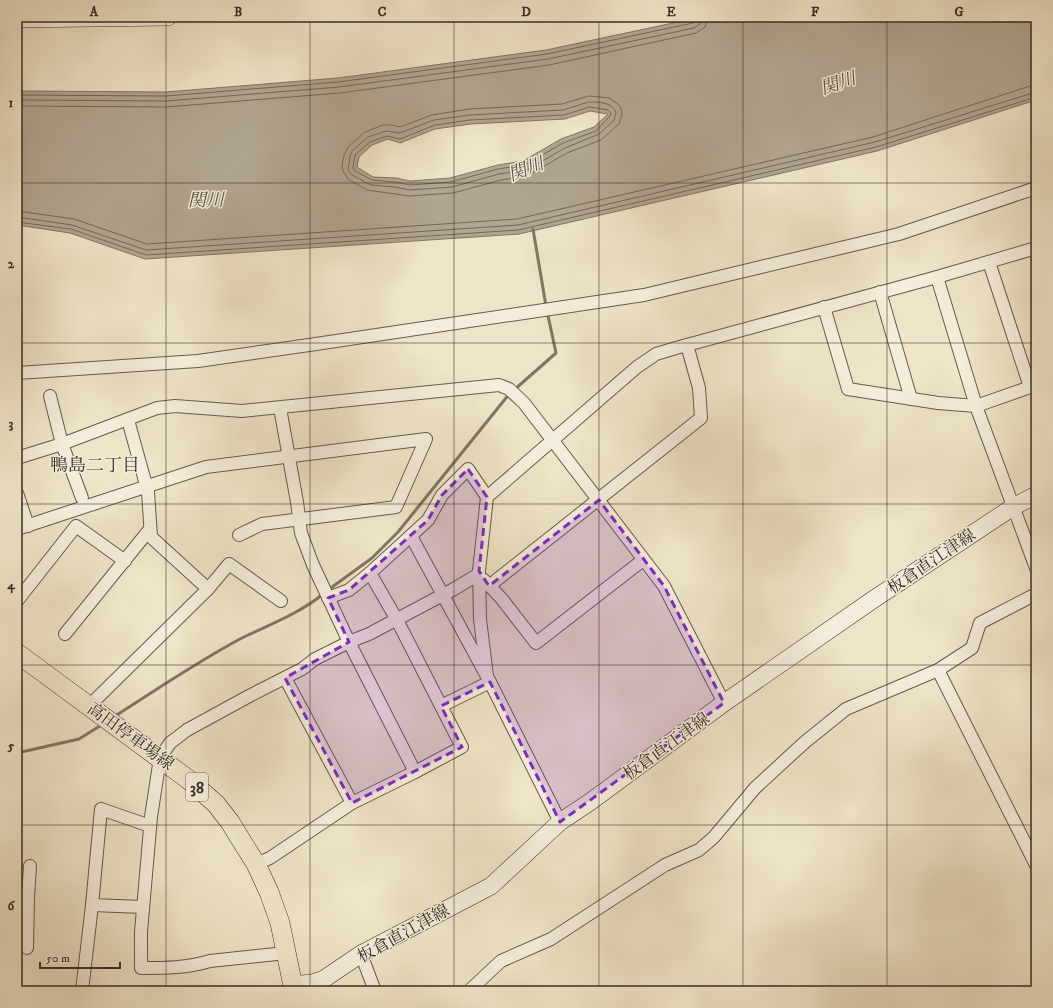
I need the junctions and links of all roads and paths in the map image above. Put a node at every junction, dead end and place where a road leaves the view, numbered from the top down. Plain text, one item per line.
1 (168, 17) edge
2 (17, 19) edge
3 (1036, 188) edge
4 (1036, 248) edge
5 (989, 262) junction
6 (937, 277) junction
7 (880, 292) junction
8 (824, 308) junction
9 (687, 345) junction
10 (17, 373) edge
11 (1033, 386) edge
12 (50, 396) dead end
13 (911, 399) junction
14 (976, 406) junction
15 (280, 408) junction
16 (128, 420) junction
17 (553, 440) junction
18 (62, 444) junction
19 (289, 457) junction
20 (17, 458) edge
21 (146, 487) junction
22 (17, 492) edge
23 (1036, 495) edge
24 (487, 497) junction
25 (82, 498) dead end
26 (598, 500) junction
27 (1013, 507) junction
28 (299, 518) junction
29 (23, 527) edge
30 (150, 529) junction
31 (239, 535) dead end
32 (411, 536) junction
33 (643, 560) junction
34 (125, 561) junction
35 (1036, 568) edge
36 (370, 573) junction
37 (479, 574) junction
38 (490, 586) junction
39 (208, 590) junction
40 (444, 594) junction
41 (1036, 594) edge
42 (328, 598) junction
43 (17, 601) edge
44 (281, 601) dead end
45 (397, 620) junction
46 (66, 634) dead end
47 (349, 642) junction
48 (17, 653) edge
49 (938, 670) junction
50 (285, 678) junction
51 (489, 679) junction
52 (724, 703) junction
53 (89, 706) junction
54 (441, 706) junction
55 (160, 758) junction
56 (415, 772) junction
57 (352, 803) junction
58 (560, 822) junction
59 (150, 826) junction
60 (1035, 860) edge
61 (256, 864) junction
62 (30, 866) dead end
63 (23, 897) edge
64 (92, 905) junction
65 (143, 907) junction
66 (27, 948) dead end
67 (286, 953) junction
68 (361, 954) junction
69 (294, 988) edge
70 (82, 991) edge
71 (375, 991) edge
72 (469, 991) edge

1 - 2 main road
3 - 10 street
4 - 5 street
5 - 6 street
5 - 11 street
6 - 7 street
6 - 14 street
7 - 8 street
7 - 13 street
8 - 9 street
8 - 13 street
9 - 17 street
9 - 26 street
11 - 14 street
12 - 18 street
13 - 14 street
14 - 27 street
15 - 16 street
15 - 17 street
15 - 19 street
16 - 18 street
16 - 21 street
17 - 24 street
17 - 26 street
18 - 20 street
18 - 25 street
19 - 21 street
19 - 28 street
19 - 28 street
21 - 29 street
21 - 30 street
22 - 29 street
23 - 27 main road, 板倉直江津線
24 - 32 street
24 - 37 street
26 - 33 street
26 - 38 street
27 - 35 street
27 - 52 main road, 板倉直江津線
28 - 31 street
28 - 42 street
30 - 34 street
30 - 39 street
32 - 36 street
32 - 40 street
33 - 38 street
33 - 52 street
34 - 43 street
34 - 46 street
36 - 42 street
36 - 45 street
37 - 38 street
37 - 40 street
37 - 51 street
39 - 44 street
39 - 53 street
40 - 45 street
40 - 51 street
41 - 49 street
42 - 47 street
45 - 47 street
45 - 54 street
47 - 50 street
47 - 56 street
48 - 53 main road, 高田停車場線 / 38
49 - 60 street
49 - 72 street
50 - 55 street
50 - 57 street
51 - 54 street
51 - 58 street
52 - 58 main road, 板倉直江津線
53 - 55 main road, 高田停車場線 / 38
54 - 56 street
55 - 59 street
55 - 61 main road, 高田停車場線 / 38
56 - 57 street
57 - 61 street
58 - 68 main road, 板倉直江津線
59 - 64 street
59 - 65 street
61 - 67 main road, 高田停車場線 / 38
62 - 63 street
63 - 66 street
64 - 65 street
64 - 70 street
65 - 67 street
67 - 69 main road, 高田停車場線 / 38
68 - 69 main road, 板倉直江津線
68 - 71 street

